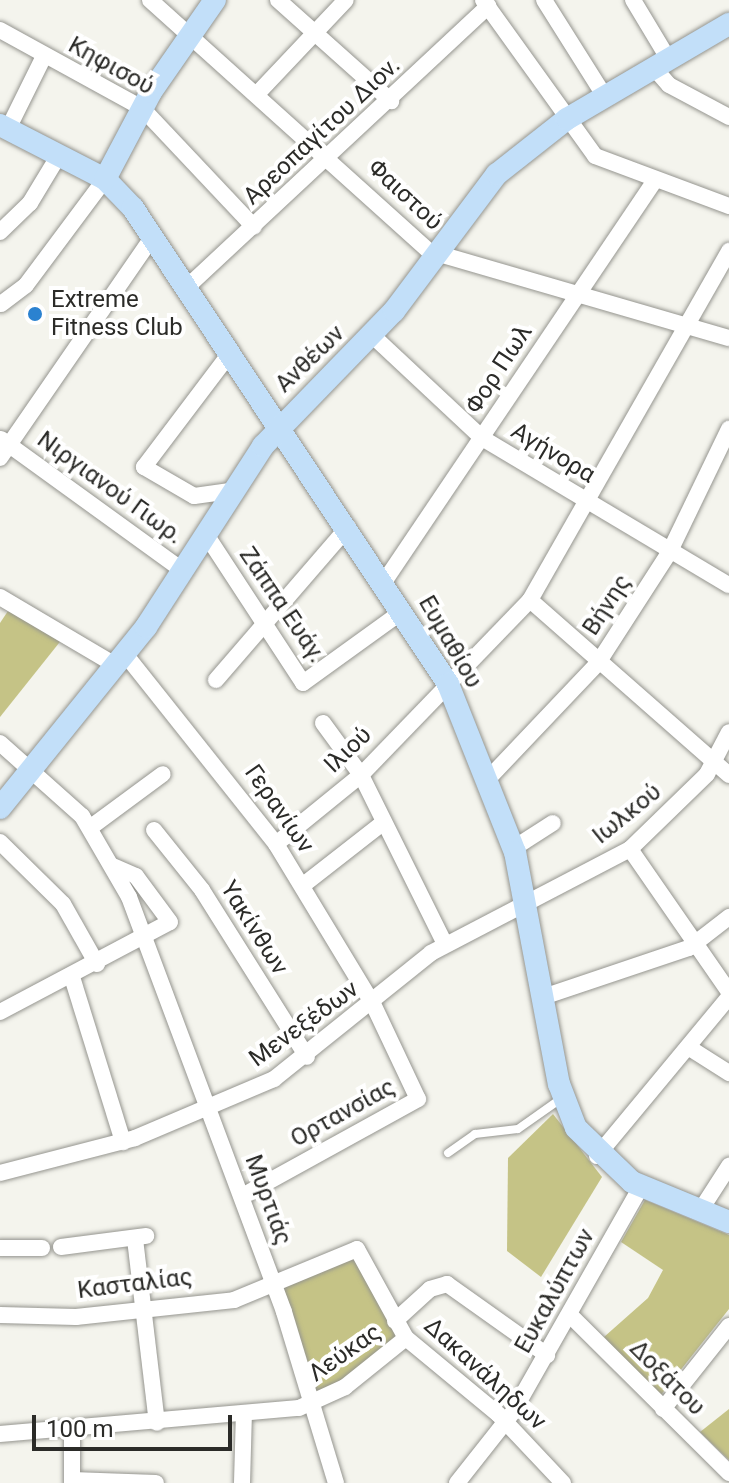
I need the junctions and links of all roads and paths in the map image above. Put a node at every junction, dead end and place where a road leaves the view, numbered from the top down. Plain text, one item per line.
1 (150, 0) edge
2 (215, 0) edge
3 (278, 0) edge
4 (346, 0) edge
5 (544, 0) edge
6 (633, 0) edge
7 (486, 3) edge
8 (729, 24) edge
9 (0, 30) edge
10 (314, 32) junction
11 (191, 35) junction
12 (44, 56) junction
13 (662, 64) junction
14 (257, 94) junction
15 (605, 97) junction
16 (391, 101) junction
17 (142, 108) junction
18 (729, 117) edge
19 (567, 119) junction
20 (4, 127) edge
21 (59, 155) junction
22 (331, 159) junction
23 (105, 179) junction
24 (653, 183) junction
25 (729, 206) edge
26 (254, 227) junction
27 (0, 232) edge
28 (152, 238) junction
29 (729, 251) edge
30 (436, 255) junction
31 (185, 289) junction
32 (577, 295) junction
33 (1, 304) edge
34 (688, 325) junction
35 (372, 335) junction
36 (729, 338) edge
37 (231, 352) junction
38 (281, 423) junction
39 (729, 429) edge
40 (482, 438) junction
41 (3, 447) edge
42 (230, 491) junction
43 (586, 501) junction
44 (348, 527) junction
45 (205, 533) junction
46 (669, 553) junction
47 (182, 570) junction
48 (384, 582) junction
49 (729, 585) edge
50 (0, 597) edge
51 (530, 600) junction
52 (403, 611) junction
53 (263, 623) junction
54 (120, 660) junction
55 (598, 663) junction
56 (216, 680) dead end
57 (448, 684) junction
58 (323, 723) dead end
59 (729, 732) edge
60 (0, 743) edge
61 (715, 762) junction
62 (30, 764) junction
63 (163, 774) dead end
64 (361, 775) junction
65 (729, 775) edge
66 (487, 780) junction
67 (0, 808) edge
68 (384, 822) junction
69 (553, 823) dead end
70 (91, 827) junction
71 (154, 830) dead end
72 (0, 842) edge
73 (276, 844) junction
74 (514, 848) junction
75 (630, 849) junction
76 (113, 866) junction
77 (302, 886) junction
78 (525, 900) junction
79 (729, 917) edge
80 (145, 938) junction
81 (445, 944) junction
82 (695, 945) junction
83 (97, 964) junction
84 (72, 977) junction
85 (729, 994) edge
86 (543, 997) junction
87 (373, 1004) junction
88 (0, 1012) edge
89 (688, 1047) junction
90 (307, 1057) junction
91 (729, 1073) edge
92 (563, 1097) junction
93 (209, 1110) junction
94 (123, 1142) junction
95 (448, 1153) dead end
96 (597, 1156) junction
97 (729, 1166) edge
98 (0, 1173) edge
99 (641, 1187) junction
100 (242, 1196) junction
101 (700, 1211) junction
102 (729, 1222) edge
103 (61, 1247) dead end
104 (0, 1248) edge
105 (42, 1248) dead end
106 (273, 1283) junction
107 (144, 1309) junction
108 (0, 1315) edge
109 (571, 1316) junction
110 (395, 1321) junction
111 (729, 1326) edge
112 (406, 1338) junction
113 (547, 1355) junction
114 (311, 1405) junction
115 (663, 1409) junction
116 (244, 1413) junction
117 (508, 1419) junction
118 (157, 1423) junction
119 (72, 1429) junction
120 (0, 1434) edge
121 (729, 1473) edge
122 (72, 1481) edge
123 (156, 1483) edge
124 (242, 1483) edge
125 (336, 1483) edge
126 (457, 1483) edge
127 (563, 1483) edge

1 - 11 street, Φαιστού
2 - 11 street
3 - 10 street
4 - 10 street
5 - 15 street
6 - 13 street
7 - 16 street, Αρεοπαγίτου Διον.
7 - 19 street
8 - 13 street, Ανθέων
9 - 12 street, Κηφισού
10 - 14 street
10 - 16 street
11 - 14 street, Φαιστού
11 - 17 street
12 - 17 street, Κηφισού
12 - 20 street, Ευμαθίου
13 - 15 street, Ανθέων
13 - 18 street
14 - 22 street, Φαιστού
15 - 19 street, Ανθέων
16 - 22 street, Αρεοπαγίτου Διον.
17 - 23 street
17 - 26 street, Κηφισού
19 - 24 street
19 - 30 street, Ανθέων
20 - 21 street, Ευμαθίου
21 - 23 street, Ευμαθίου
21 - 27 street
22 - 26 street, Αρεοπαγίτου Διον.
22 - 30 street, Φαιστού
23 - 28 street, Ευμαθίου
23 - 33 street
24 - 25 street
24 - 32 street, Φορ Πωλ
26 - 31 street, Αρεοπαγίτου Διον.
28 - 31 street, Ευμαθίου
28 - 41 street
29 - 34 street, Ιλιού
30 - 32 street, Φαιστού
30 - 35 street, Ανθέων
31 - 37 street, Ευμαθίου
32 - 34 street, Φαιστού
32 - 40 street, Φορ Πωλ
34 - 36 street, Φαιστού
34 - 43 street, Ιλιού
35 - 38 street, Ανθέων
35 - 40 street, Αγήνορα
37 - 38 street, Ευμαθίου
37 - 42 street
38 - 42 street, Ανθέων
38 - 44 street, Ευμαθίου
39 - 46 street, Βήνης
40 - 43 street, Αγήνορα
40 - 48 street, Φορ Πωλ
41 - 47 street, Νιργιανού Γιωρ.
42 - 45 street, Ανθέων
43 - 46 street, Αγήνορα
43 - 51 street, Ιλιού
44 - 48 street, Ευμαθίου
44 - 53 street
45 - 47 street, Ανθέων
45 - 53 street, Ζάππα Ευάγ.
46 - 49 street, Αγήνορα
46 - 55 street, Βήνης
47 - 54 street, Ανθέων
48 - 52 street, Ευμαθίου
50 - 54 street
51 - 55 street
51 - 57 street, Ιλιού
52 - 53 street, Ζάππα Ευάγ.
52 - 57 street, Ευμαθίου
53 - 56 street
54 - 62 street, Ανθέων
54 - 73 street, Γερανίων
55 - 61 street
55 - 66 street, Βήνης
57 - 64 street, Ιλιού
57 - 66 street, Ευμαθίου
58 - 64 street
59 - 61 street, Ιωλκού
60 - 62 street, Μυρτιάς
61 - 65 street
61 - 75 street, Ιωλκού
62 - 67 street, Ανθέων
62 - 70 street, Μυρτιάς
63 - 70 street
64 - 68 street
64 - 73 street, Ιλιού
66 - 74 street, Ευμαθίου
68 - 77 street
68 - 81 street
69 - 74 street
70 - 76 street, Μυρτιάς
71 - 90 street, Υακίνθων
72 - 83 street
73 - 77 street, Γερανίων
74 - 78 street, Ευμαθίου
75 - 78 street, Ιωλκού
75 - 82 street
76 - 80 street, Μυρτιάς
76 - 80 street, Μυρτιάς
77 - 87 street, Γερανίων
78 - 81 street, Μενεξέδων
78 - 86 street, Ευμαθίου
79 - 82 street
80 - 83 street
80 - 93 street, Μυρτιάς
81 - 87 street, Μενεξέδων
82 - 85 street
82 - 86 street
83 - 84 street
84 - 88 street
84 - 94 street
85 - 89 street
86 - 92 street, Ευμαθίου
87 - 90 street, Μενεξέδων
87 - 100 street, Ορτανσίας
89 - 91 street
89 - 96 street
90 - 93 street, Μενεξέδων
92 - 95 lane
92 - 96 street, Ευμαθίου
93 - 94 street, Μενεξέδων
93 - 100 street, Μυρτιάς
94 - 98 street, Μενεξέδων
96 - 99 street, Ευμαθίου
97 - 101 street
99 - 101 street, Ευμαθίου
99 - 109 street, Ευκαλύπτων
100 - 106 street, Μυρτιάς
101 - 102 street, Ευμαθίου
103 - 107 street
104 - 105 street
106 - 107 street, Κασταλίας
106 - 110 street, Δακανάληδων
106 - 114 street, Μυρτιάς
107 - 108 street, Κασταλίας
107 - 118 street
109 - 113 street, Ευκαλύπτων
109 - 115 street, Δοξάτου
110 - 112 street, Δακανάληδων
110 - 113 street
111 - 115 street
112 - 114 street, Λεύκας
112 - 117 street, Δακανάληδων
113 - 117 street, Ευκαλύπτων
114 - 116 street, Λεύκας
114 - 125 street, Μυρτιάς
115 - 121 street, Δοξάτου
116 - 118 street, Λεύκας
116 - 124 street
117 - 126 street, Ευκαλύπτων
117 - 127 street, Δακανάληδων
118 - 119 street, Λεύκας
119 - 120 street, Λεύκας
119 - 122 street
122 - 123 street

